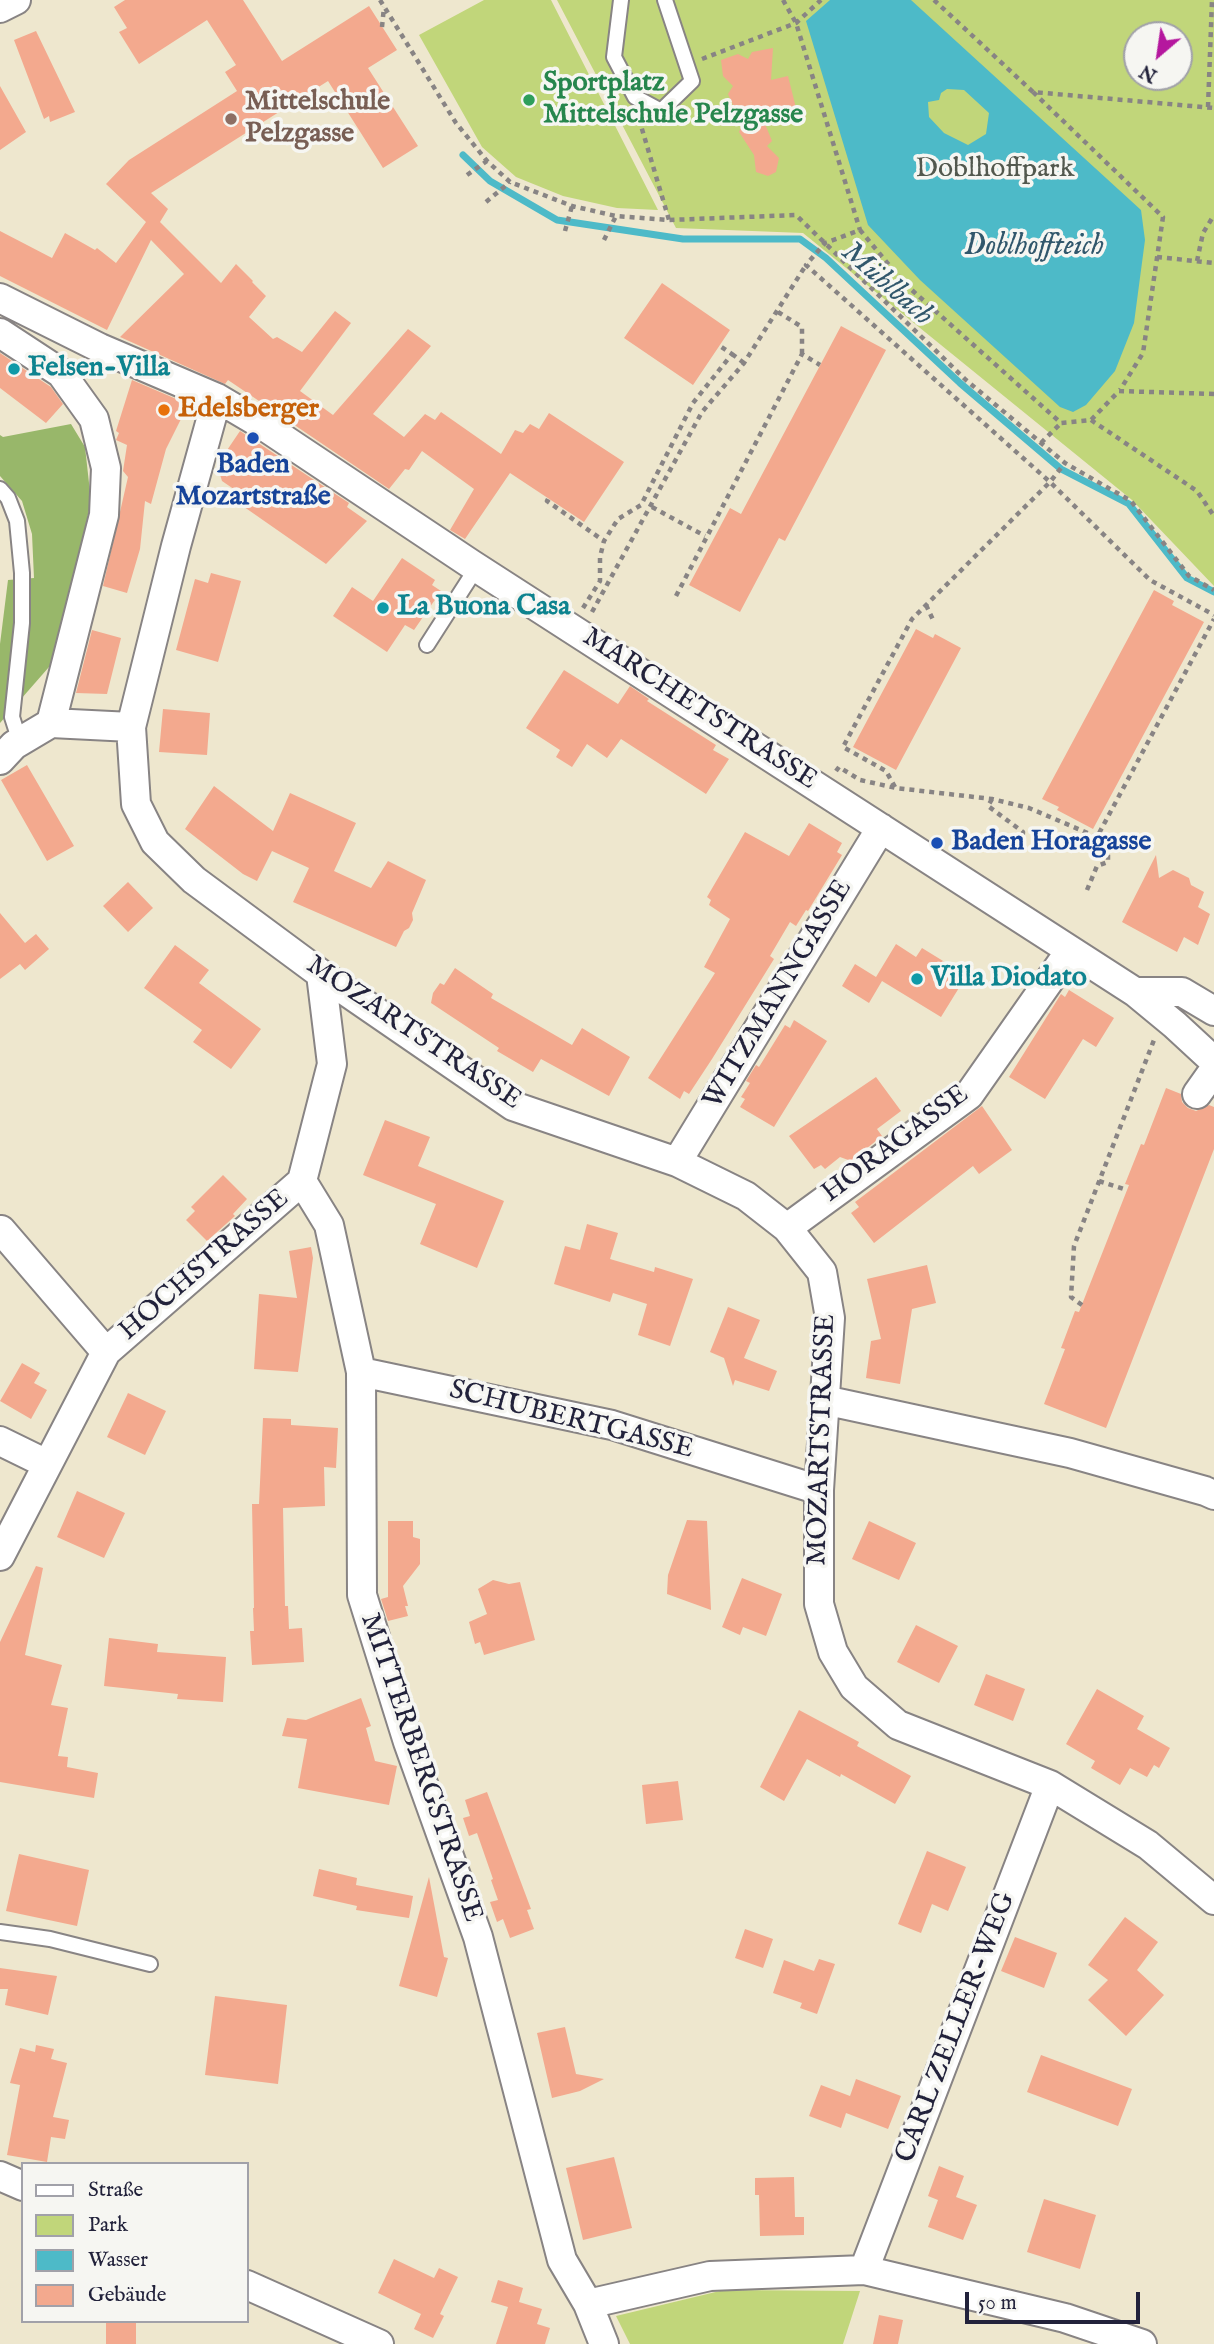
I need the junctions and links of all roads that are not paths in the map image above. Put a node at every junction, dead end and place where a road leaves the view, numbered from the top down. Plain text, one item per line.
1 (14, 0) edge
2 (621, 0) edge
3 (665, 0) edge
4 (0, 8) edge
5 (0, 298) edge
6 (0, 333) edge
7 (218, 398) junction
8 (0, 489) edge
9 (477, 567) junction
10 (426, 645) dead end
11 (51, 723) junction
12 (131, 727) junction
13 (10, 751) edge
14 (881, 828) junction
15 (1070, 951) junction
16 (321, 974) junction
17 (1135, 992) junction
18 (1214, 1011) edge
19 (1214, 1061) edge
20 (1214, 1070) edge
21 (1197, 1094) dead end
22 (677, 1162) junction
23 (302, 1181) junction
24 (787, 1228) junction
25 (1, 1230) edge
26 (106, 1352) junction
27 (361, 1372) junction
28 (824, 1399) junction
29 (0, 1441) edge
30 (47, 1464) junction
31 (819, 1490) junction
32 (1214, 1495) edge
33 (0, 1556) edge
34 (1050, 1785) junction
35 (1214, 1900) edge
36 (0, 1932) edge
37 (150, 1964) dead end
38 (0, 2176) edge
39 (21, 2185) edge
40 (864, 2270) junction
41 (248, 2285) edge
42 (588, 2304) junction
43 (379, 2344) edge
44 (604, 2344) edge
45 (1142, 2344) edge

1 - 4 street
2 - 3 lane
5 - 7 street, MARCHETSTRASSE
6 - 11 street
7 - 9 street, MARCHETSTRASSE
7 - 12 street, MOZARTSTRASSE
8 - 13 lane
9 - 10 lane
9 - 14 street, MARCHETSTRASSE
11 - 12 street
11 - 13 street
12 - 16 street, MOZARTSTRASSE
14 - 15 street, MARCHETSTRASSE
14 - 22 street, WITZMANNGASSE
15 - 17 street, MARCHETSTRASSE
15 - 24 street, HORAGASSE
16 - 22 street, MOZARTSTRASSE
16 - 23 street, HOCHSTRASSE
17 - 18 street
17 - 19 street, MARCHETSTRASSE
20 - 21 street
22 - 24 street, MOZARTSTRASSE
23 - 26 street, HOCHSTRASSE
23 - 27 street, MITTERBERGSTRASSE
24 - 28 street, MOZARTSTRASSE
25 - 26 street, HOCHSTRASSE
26 - 30 street, HOCHSTRASSE
27 - 31 street, SCHUBERTGASSE
27 - 42 street, MITTERBERGSTRASSE
28 - 31 street, MOZARTSTRASSE
28 - 32 street
29 - 30 street
30 - 33 street, HOCHSTRASSE
31 - 34 street, MOZARTSTRASSE
34 - 35 street, MOZARTSTRASSE
34 - 40 street, CARL ZELLER-WEG
36 - 37 lane
38 - 39 street
40 - 42 street
40 - 45 street
41 - 43 street
42 - 44 street, MITTERBERGSTRASSE

